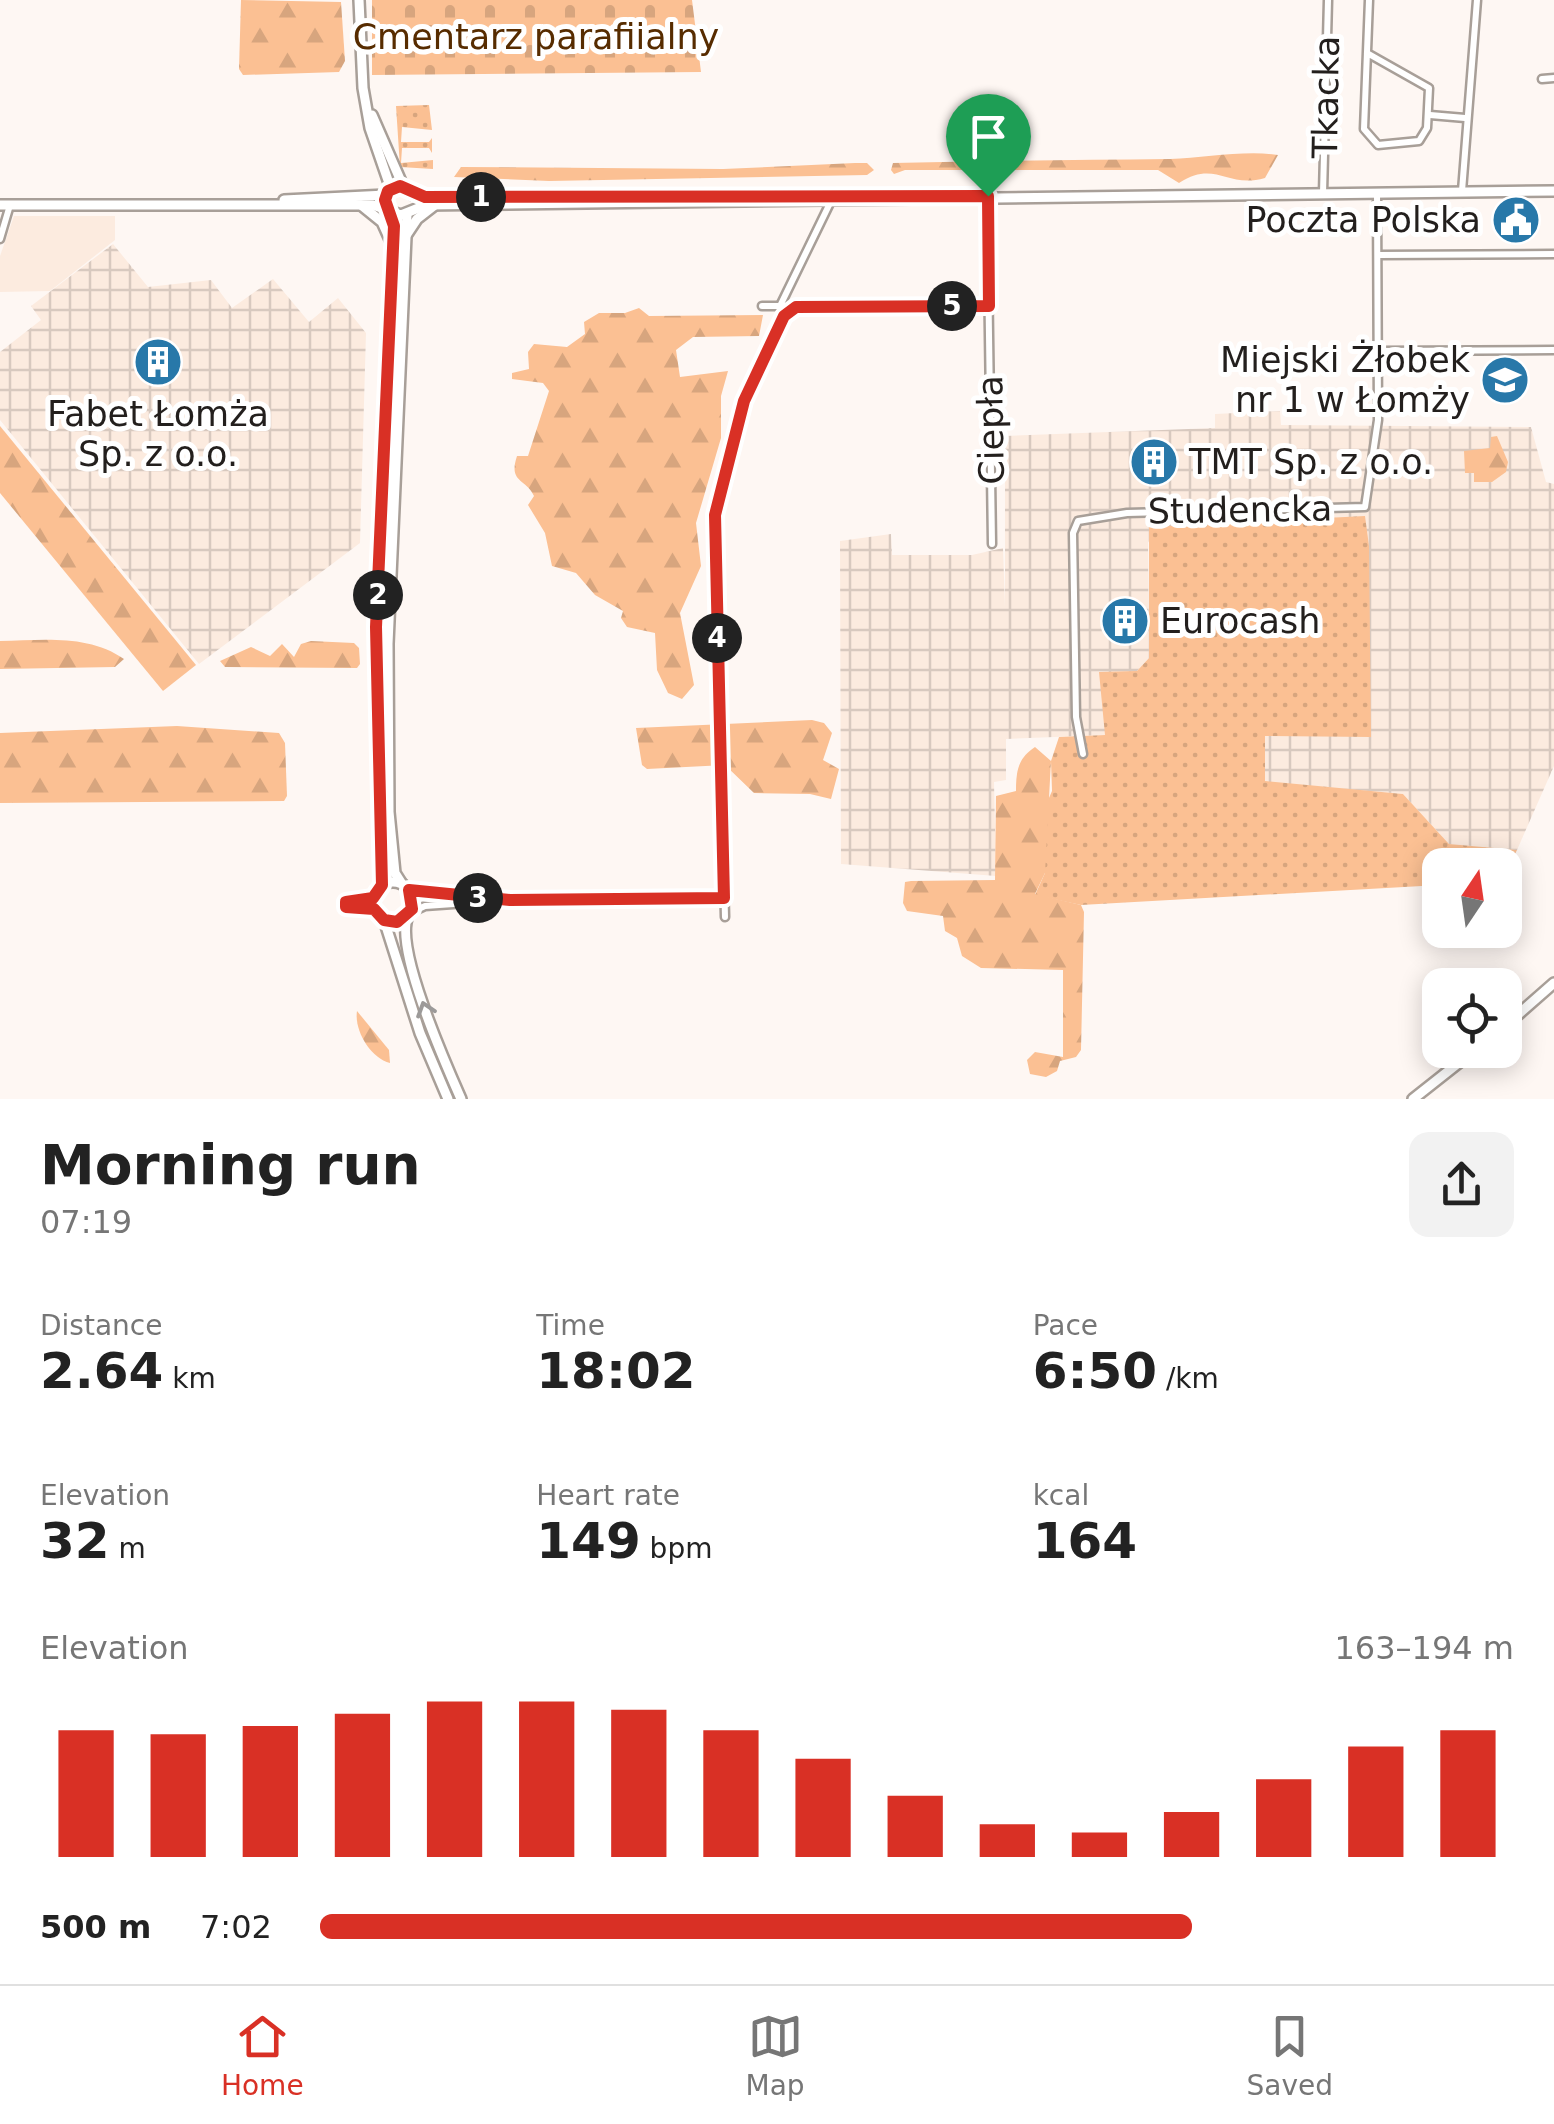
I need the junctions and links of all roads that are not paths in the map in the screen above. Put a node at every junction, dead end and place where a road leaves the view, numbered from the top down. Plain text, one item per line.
1 (359, 0) edge
2 (1328, 0) edge
3 (1369, 0) edge
4 (1477, 0) edge
5 (1367, 53) junction
6 (1554, 78) edge
7 (1542, 79) dead end
8 (365, 98) junction
9 (1430, 115) junction
10 (1465, 118) junction
11 (403, 186) junction
12 (1554, 190) edge
13 (1462, 192) junction
14 (1323, 193) junction
15 (1378, 193) junction
16 (414, 195) junction
17 (988, 196) junction
18 (832, 198) junction
19 (593, 200) junction
20 (389, 201) junction
21 (268, 202) junction
22 (436, 204) junction
23 (5, 205) edge
24 (360, 205) junction
25 (409, 211) junction
26 (0, 239) edge
27 (404, 239) junction
28 (392, 245) junction
29 (1554, 254) edge
30 (1378, 255) junction
31 (762, 306) dead end
32 (780, 306) junction
33 (989, 306) junction
34 (791, 309) junction
35 (1554, 350) edge
36 (1378, 351) junction
37 (992, 544) dead end
38 (1083, 754) dead end
39 (382, 885) junction
40 (406, 886) junction
41 (724, 898) junction
42 (510, 900) junction
43 (374, 903) junction
44 (346, 905) dead end
45 (409, 915) junction
46 (725, 917) dead end
47 (384, 920) junction
48 (1554, 983) edge
49 (1522, 1011) edge
50 (1452, 1068) edge
51 (448, 1099) edge
52 (461, 1099) edge
53 (1413, 1099) edge

1 - 8 main road
2 - 14 street, Tkacka
3 - 5 street
4 - 10 street
5 - 9 street
5 - 9 street
6 - 7 street
8 - 11 main road
8 - 20 main road
9 - 10 street
10 - 13 street
11 - 16 main road
11 - 20 main road
12 - 13 main road
13 - 15 main road
14 - 15 main road
14 - 17 main road
15 - 30 street, Studencka
16 - 19 main road
16 - 25 main road
17 - 18 main road
17 - 33 street, Ciepła
18 - 19 main road
18 - 32 street
19 - 22 main road
20 - 21 main road
20 - 24 main road
20 - 25 main road
20 - 28 main road
21 - 23 main road
21 - 24 main road
22 - 25 main road
22 - 27 main road
23 - 26 street
24 - 28 main road
25 - 27 main road
27 - 40 main road
28 - 39 main road
29 - 30 street
30 - 36 street, Studencka
31 - 32 street
32 - 34 street
33 - 34 street
33 - 37 street, Ciepła
34 - 41 street
35 - 36 street
36 - 38 street, Studencka
39 - 40 main road
39 - 43 main road
40 - 42 street
40 - 45 main road
41 - 42 street
41 - 46 street
42 - 45 street
43 - 44 street
43 - 47 main road
45 - 47 main road
52 -> 45 main road
47 - 51 main road
48 - 49 main road
50 - 53 main road

